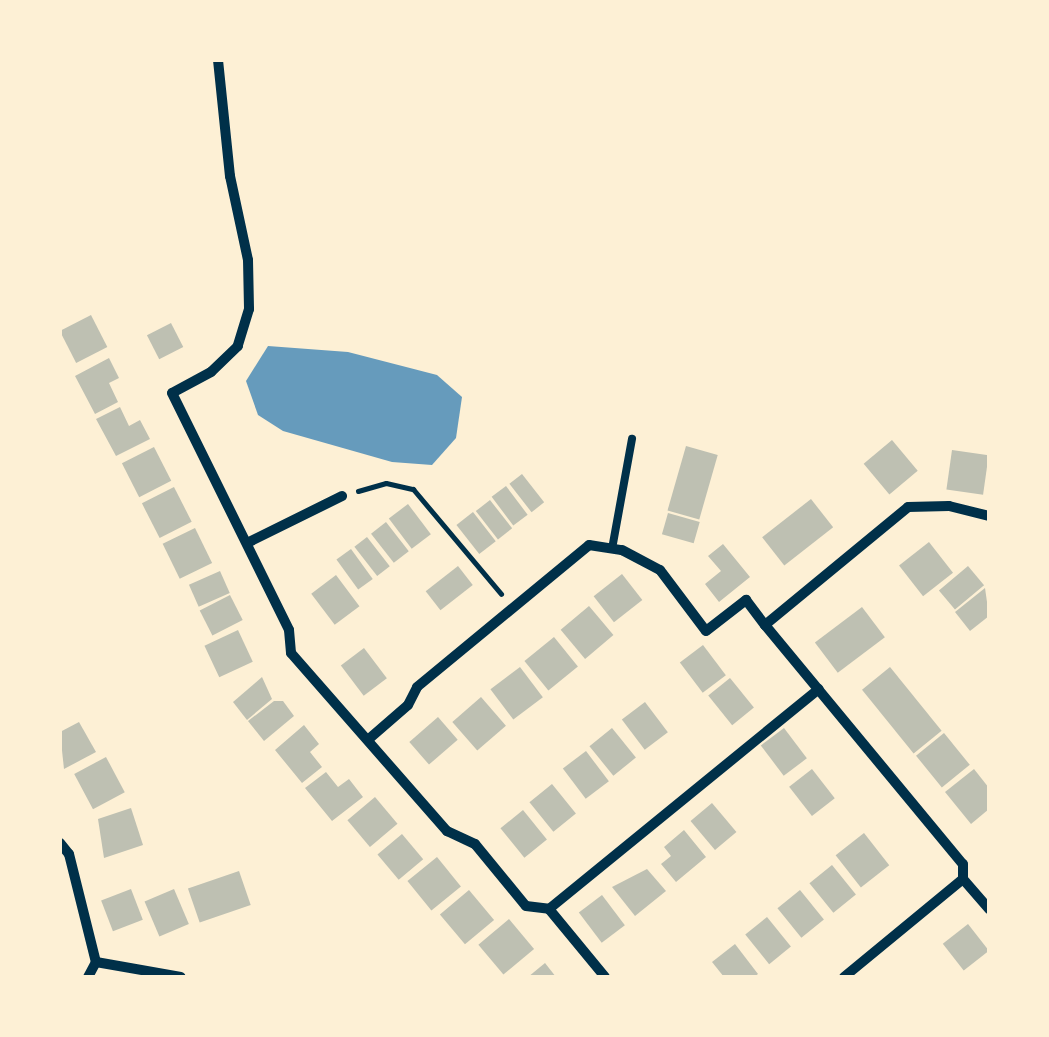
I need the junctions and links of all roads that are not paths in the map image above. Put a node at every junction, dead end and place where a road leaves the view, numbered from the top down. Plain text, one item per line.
1 (218, 60) edge
2 (632, 439) dead end
3 (342, 496) road end
4 (989, 516) edge
5 (247, 543) junction
6 (612, 549) junction
7 (765, 625) junction
8 (819, 690) junction
9 (370, 738) junction
10 (60, 843) edge
11 (963, 879) junction
12 (549, 909) junction
13 (989, 909) edge
14 (96, 962) junction
15 (88, 977) edge
16 (180, 977) edge
17 (606, 977) edge
18 (844, 977) edge

1 - 5 street
2 - 6 lane
3 - 5 street
4 - 7 street
5 - 9 street
6 - 7 street
6 - 9 street
7 - 8 street
8 - 11 street
8 - 12 street
9 - 12 street
10 - 14 street
11 - 13 street
11 - 18 street
12 - 17 street
14 - 15 street
14 - 16 street

